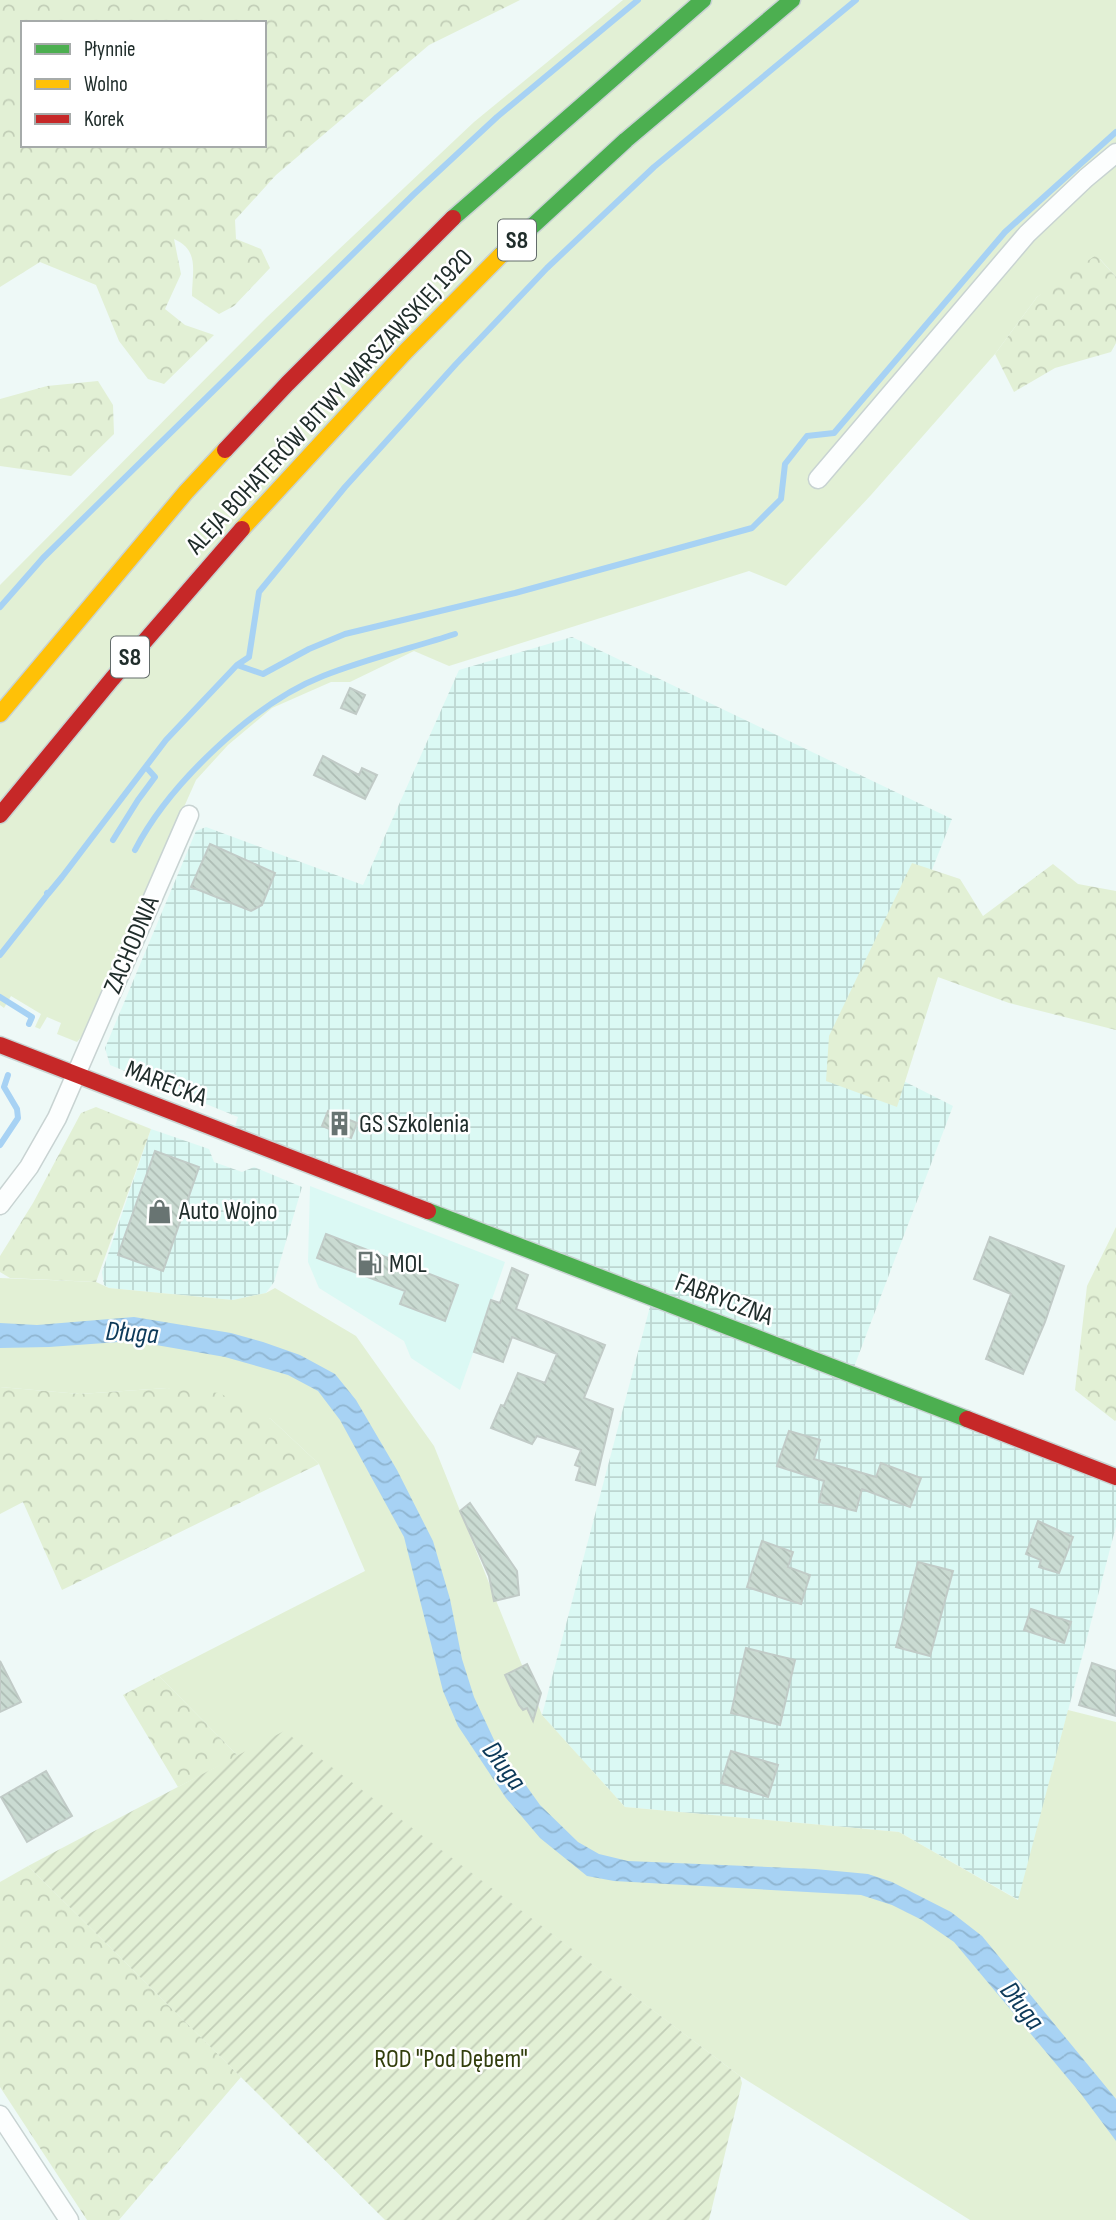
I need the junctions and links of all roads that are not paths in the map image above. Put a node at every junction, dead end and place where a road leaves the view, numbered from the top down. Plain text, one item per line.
1 (703, 0) edge
2 (792, 0) edge
3 (1116, 153) edge
4 (818, 479) dead end
5 (0, 714) edge
6 (0, 815) edge
7 (188, 815) dead end
8 (0, 1045) edge
9 (77, 1076) junction
10 (314, 1168) joint
11 (0, 1205) edge
12 (1116, 1477) edge
13 (0, 2115) edge
14 (69, 2220) edge

1 - 5 main road, ALEJA BOHATERÓW BITWY WARSZAWSKIEJ 1920 / S8
2 - 6 main road, ALEJA BOHATERÓW BITWY WARSZAWSKIEJ 1920 / S8
3 - 4 street
7 - 9 street, ZACHODNIA
8 - 9 main road, MARECKA
9 - 10 main road, MARECKA
9 - 11 street, ZACHODNIA
10 - 12 main road, FABRYCZNA
13 - 14 street

